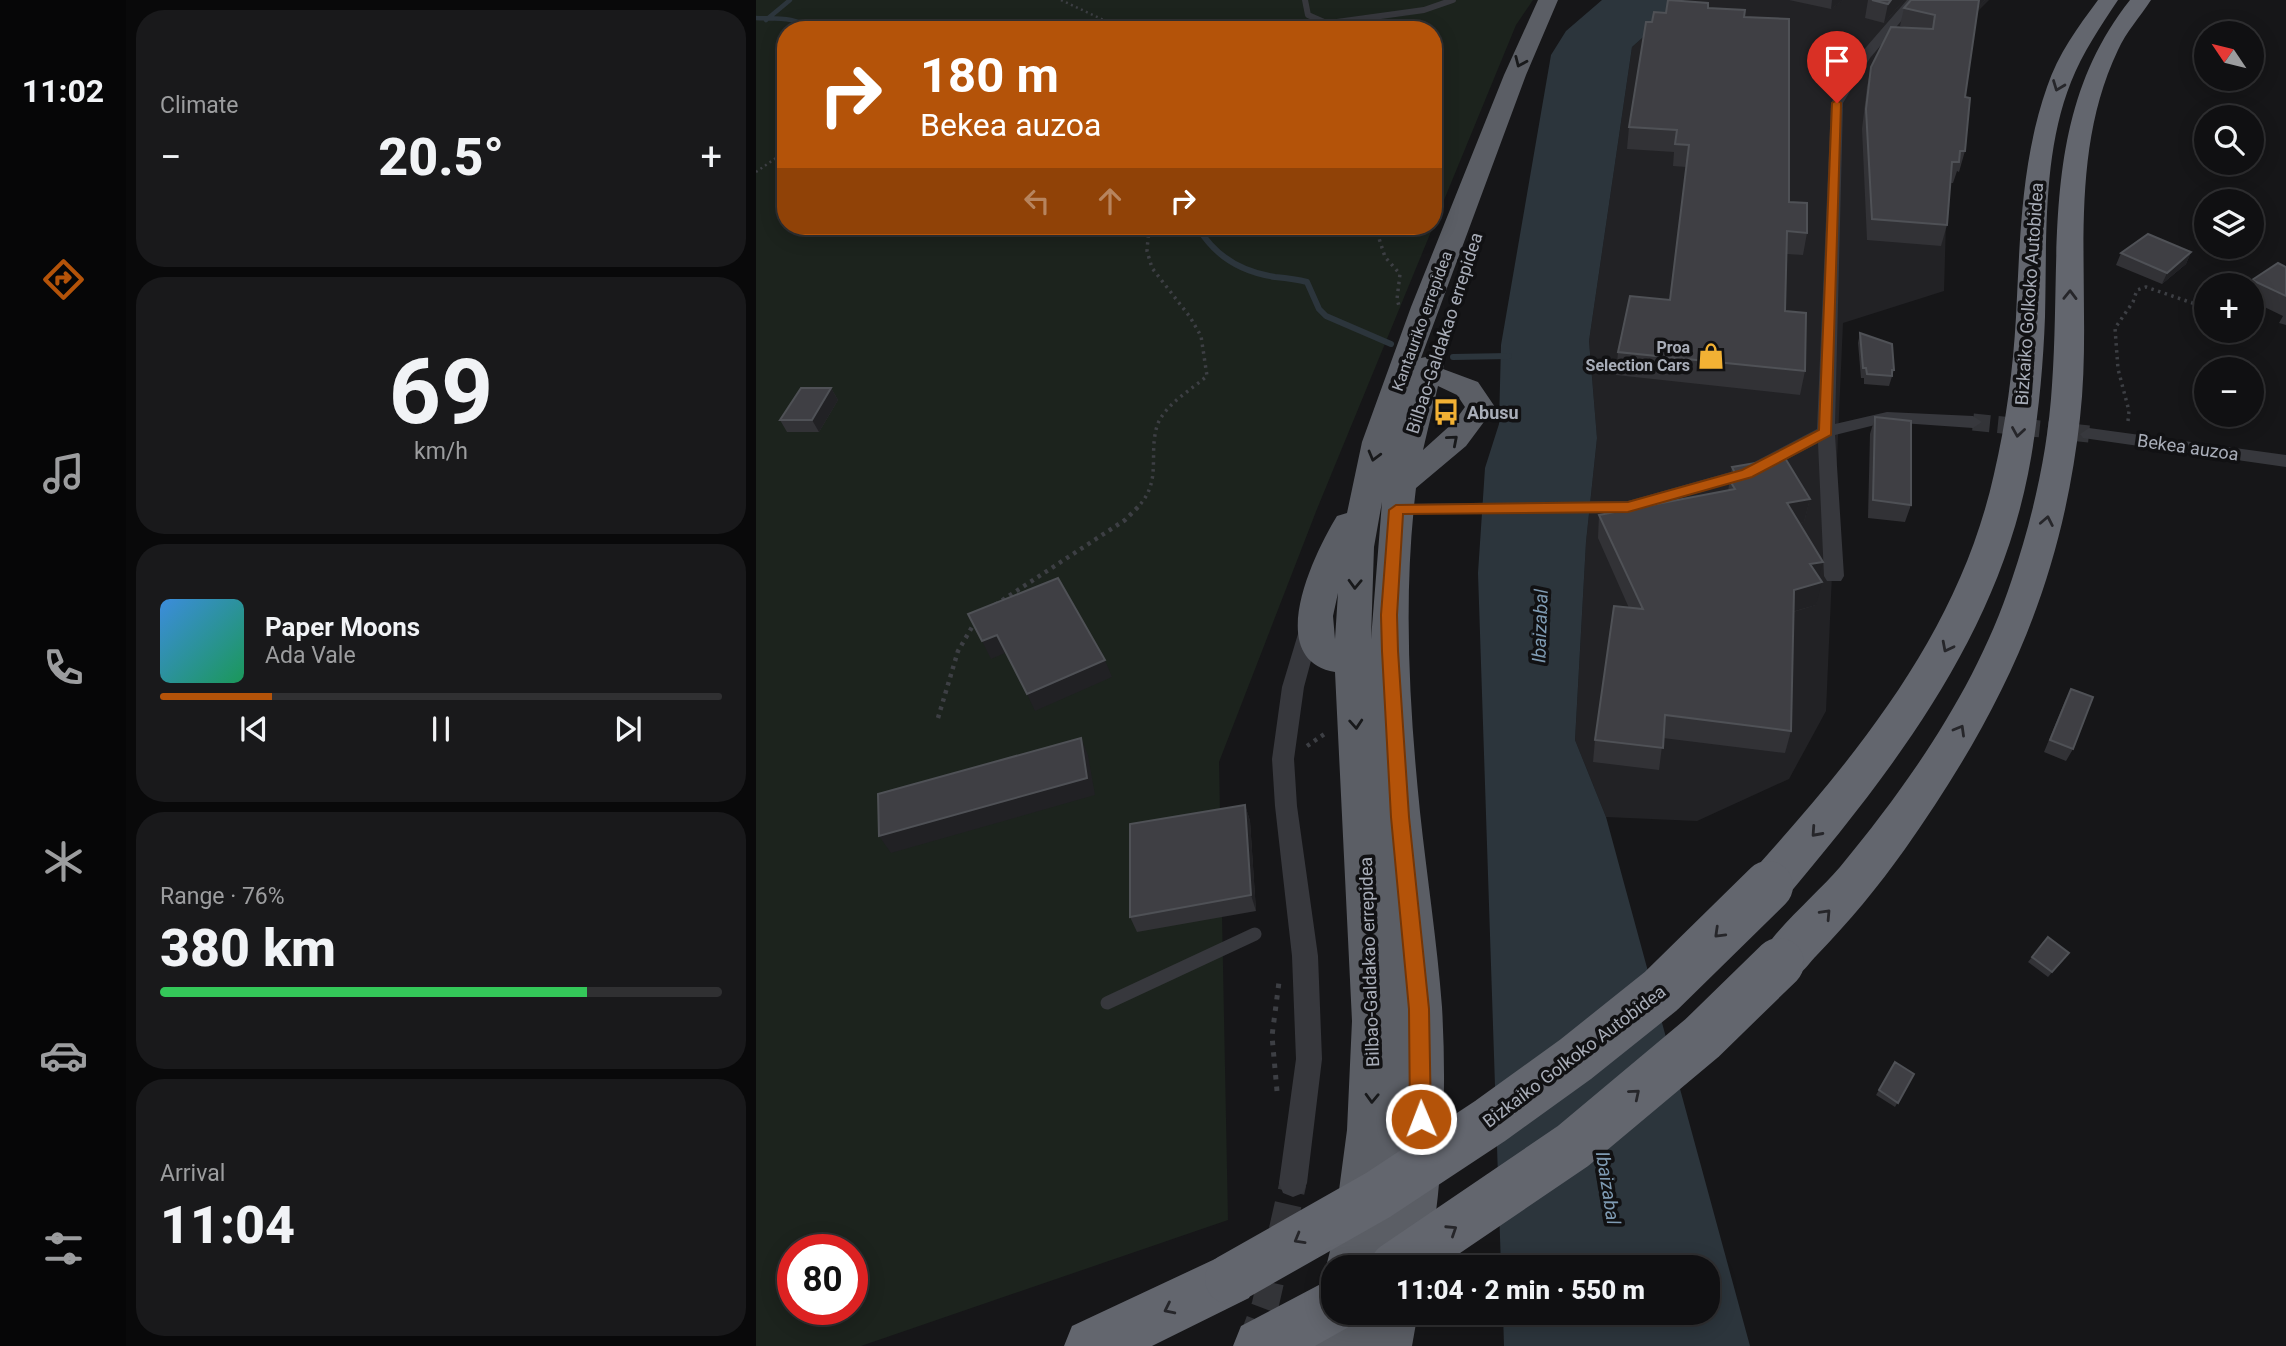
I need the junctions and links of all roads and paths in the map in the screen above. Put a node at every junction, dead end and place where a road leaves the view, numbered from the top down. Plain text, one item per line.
1 (1061, 0) edge
2 (1306, 0) edge
3 (1453, 0) edge
4 (1548, 0) edge
5 (1567, 0) edge
6 (1913, 0) edge
7 (2141, 0) edge
8 (2098, 8) edge
9 (1106, 21) edge
10 (1322, 21) edge
11 (1344, 21) edge
12 (777, 157) edge
13 (756, 172) edge
14 (1148, 235) edge
15 (1378, 235) edge
16 (2194, 304) edge
17 (1399, 308) dead end
18 (1447, 314) dead end
19 (1439, 339) dead end
20 (1414, 375) junction
21 (1973, 422) tunnel mouth
22 (1826, 432) junction
23 (2090, 434) tunnel mouth
24 (2121, 438) junction
25 (2286, 461) edge
26 (1366, 492) junction
27 (1398, 497) junction
28 (1834, 576) dead end
29 (994, 606) edge
30 (1316, 608) junction
31 (984, 614) edge
32 (1358, 655) junction
33 (1293, 687) junction
34 (938, 718) dead end
35 (1255, 934) dead end
36 (1107, 1003) dead end
37 (1293, 1183) tunnel mouth
38 (1355, 1255) edge
39 (1404, 1255) edge
40 (1413, 1255) edge
41 (1321, 1311) edge
42 (1338, 1325) edge
43 (1389, 1325) edge
44 (1092, 1346) edge
45 (1261, 1346) edge
46 (1333, 1346) edge
47 (1385, 1346) edge

1 - 9 path
2 - 10 lane
3 - 11 lane
4 -> 20 highway, Kantauriko errepidea
5 - 18 highway, Bilbao-Galdakao errepidea
6 - 22 street
40 -> 7 highway, Bizkaiko Golkoko Autobidea, bridge
8 -> 44 highway, Bizkaiko Golkoko Autobidea, bridge
12 - 13 path
14 - 29 path
15 - 17 path
16 - 24 path
19 - 20 highway, Bilbao-Galdakao errepidea
20 -> 26 highway, Kantauriko errepidea
20 - 27 highway, Bilbao-Galdakao errepidea
27 -> 20 highway
21 - 22 street
22 - 27 street
22 - 28 street
23 - 24 street, Bekea auzoa
24 - 25 street, Bekea auzoa
26 - 30 highway
26 -> 32 highway, Kantauriko errepidea
27 - 32 highway, Bilbao-Galdakao errepidea
30 - 32 highway
30 - 33 street
31 - 34 path
32 - 33 street
32 -> 38 highway, Bilbao-Galdakao errepidea
32 - 39 highway, Bilbao-Galdakao errepidea
33 - 37 street
35 - 36 lane
41 - 45 highway
42 - 46 highway
43 - 47 highway

